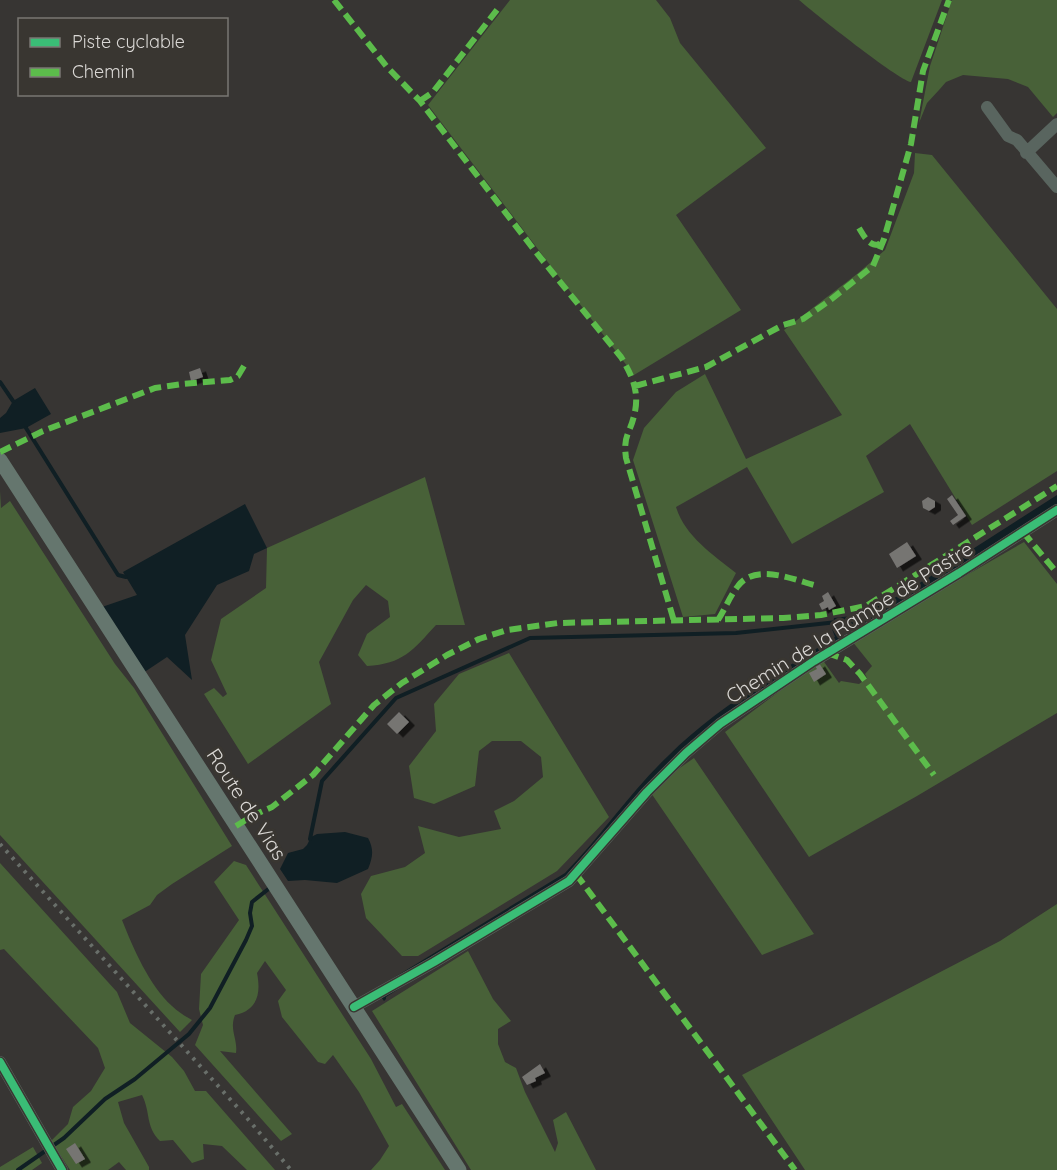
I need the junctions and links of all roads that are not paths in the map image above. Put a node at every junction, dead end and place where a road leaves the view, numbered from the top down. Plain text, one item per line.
1 (987, 107) dead end
2 (1057, 124) edge
3 (1026, 153) junction
4 (1057, 187) edge
5 (0, 460) edge
6 (1057, 510) edge
7 (354, 1007) junction
8 (0, 1062) edge
9 (62, 1170) edge
10 (459, 1170) edge

1 - 3 street
2 - 3 street
3 - 4 street
5 - 7 main road, Route de Vias
6 - 7 street, Chemin de la Rampe de Pastre
7 - 10 main road, Route de Vias
8 - 9 street

